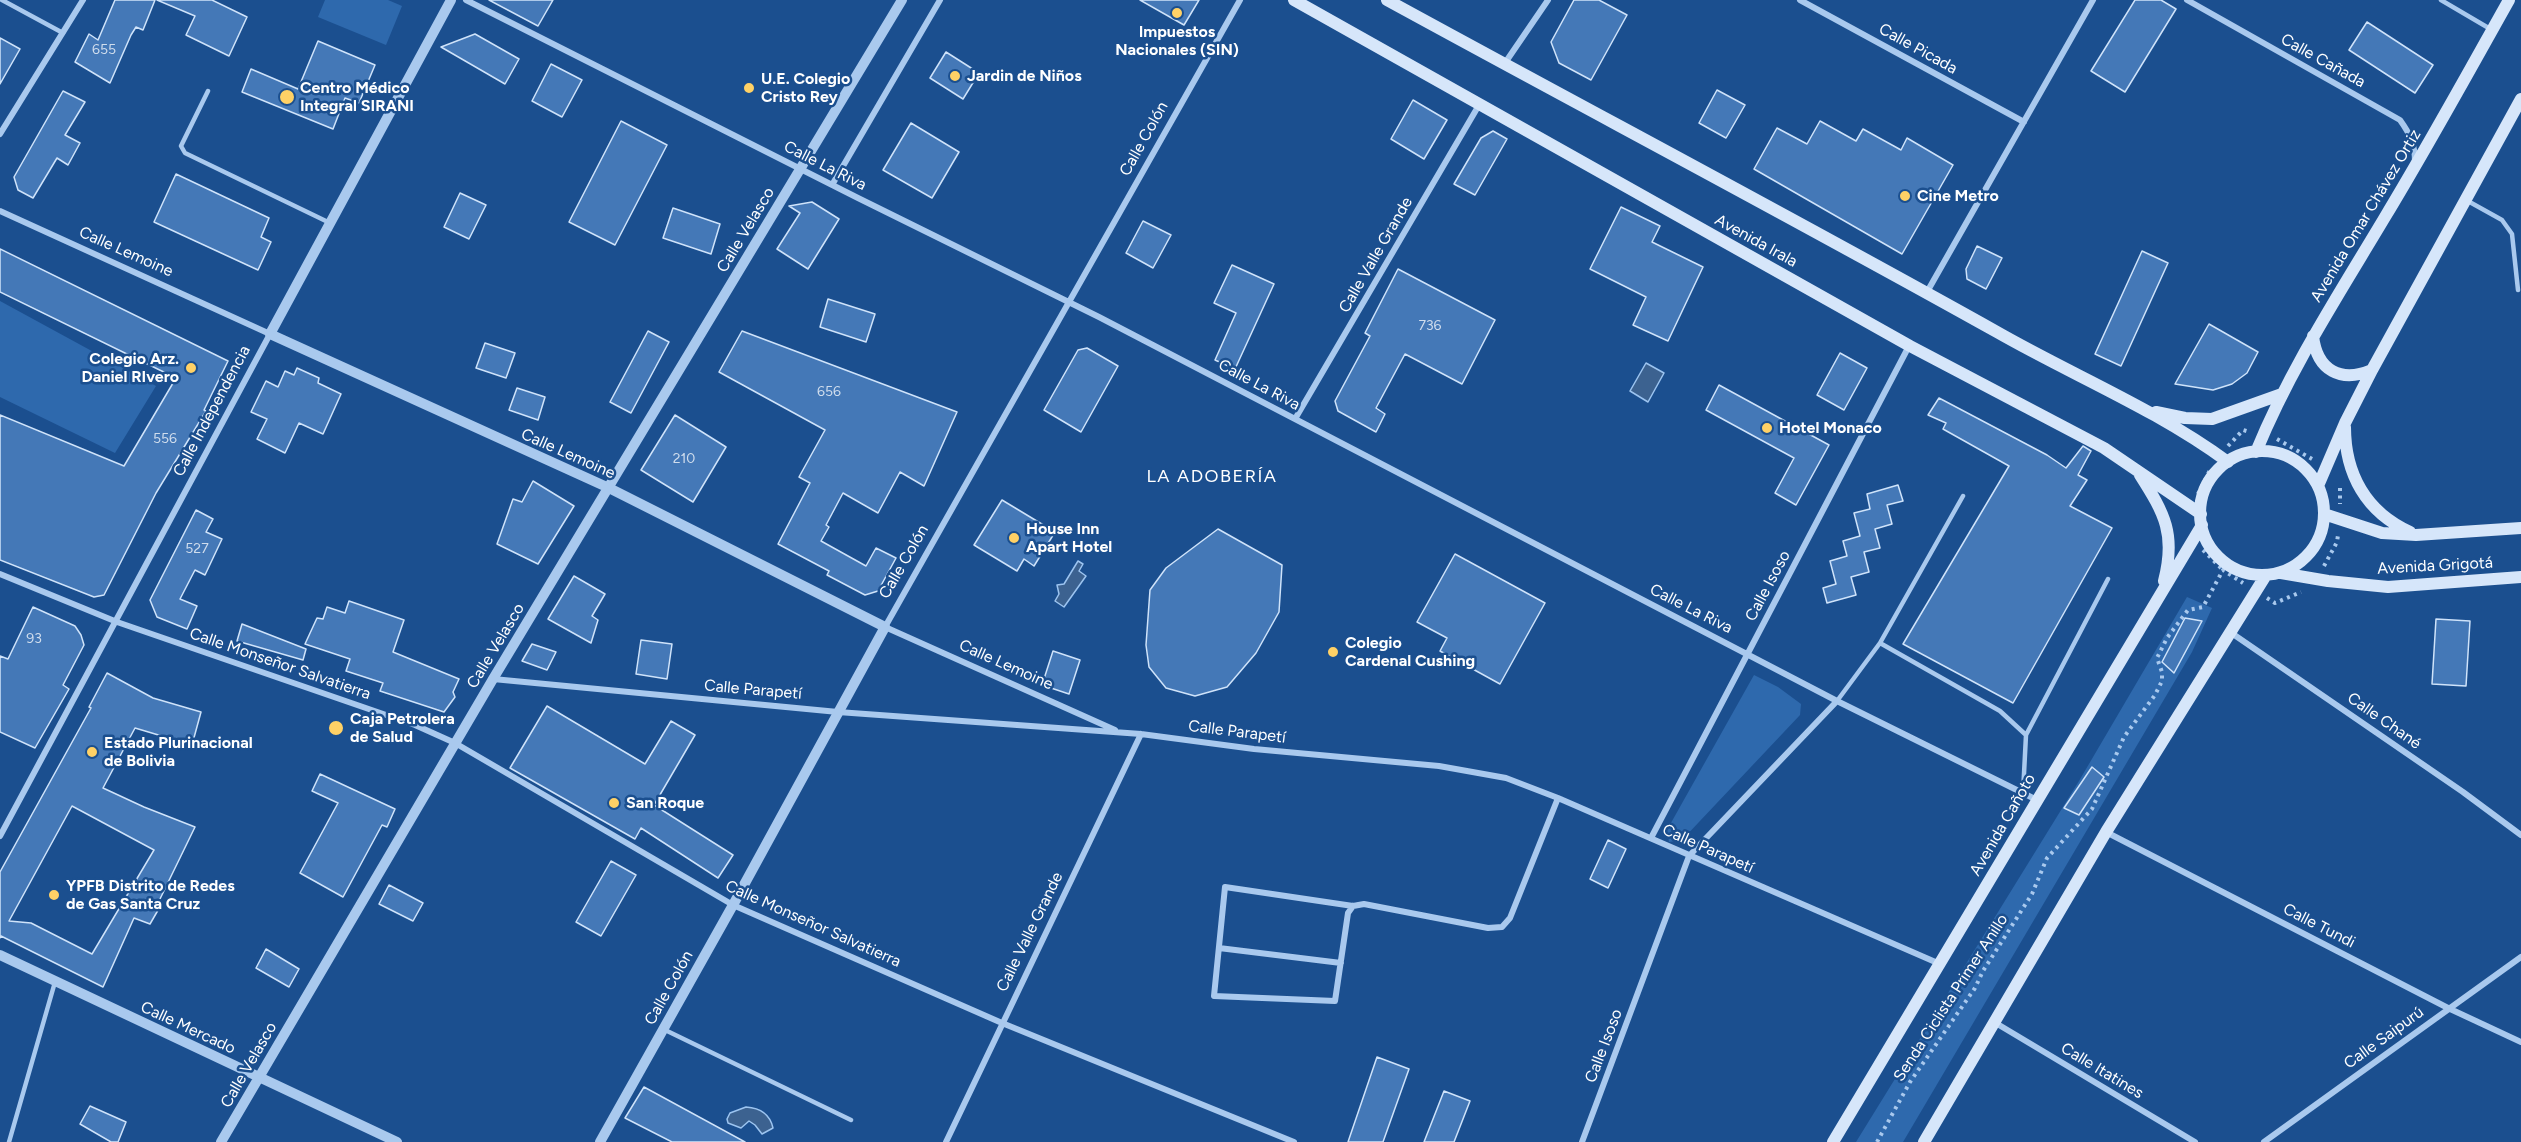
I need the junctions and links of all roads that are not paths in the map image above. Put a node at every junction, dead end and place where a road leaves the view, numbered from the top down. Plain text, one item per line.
1 (2, 0) edge
2 (83, 0) edge
3 (451, 0) edge
4 (466, 0) edge
5 (902, 0) edge
6 (940, 0) edge
7 (1240, 0) edge
8 (1294, 0) edge
9 (1387, 0) edge
10 (1548, 0) edge
11 (1800, 0) edge
12 (2093, 0) edge
13 (2187, 0) edge
14 (2442, 0) edge
15 (2509, 0) edge
16 (2492, 30) junction
17 (63, 33) junction
18 (1504, 64) junction
19 (208, 91) dead end
20 (2521, 99) edge
21 (1479, 105) junction
22 (2024, 122) junction
23 (0, 134) edge
24 (2415, 168) junction
25 (801, 169) junction
26 (832, 185) junction
27 (2466, 200) junction
28 (0, 211) edge
29 (330, 223) junction
30 (2518, 290) dead end
31 (1927, 292) junction
32 (1069, 302) junction
33 (270, 334) junction
34 (2313, 336) junction
35 (1910, 346) junction
36 (2372, 370) junction
37 (2282, 394) junction
38 (2148, 410) junction
39 (1295, 419) junction
40 (2345, 423) junction
41 (2256, 452) junction
42 (2224, 458) junction
43 (2136, 468) junction
44 (2318, 486) junction
45 (609, 488) junction
46 (1963, 496) dead end
47 (2324, 514) junction
48 (2198, 516) junction
49 (2521, 528) edge
50 (2416, 536) junction
51 (2280, 573) junction
52 (0, 574) edge
53 (2266, 575) junction
54 (2521, 577) edge
55 (2108, 579) dead end
56 (2162, 592) junction
57 (117, 622) junction
58 (885, 627) junction
59 (2230, 632) junction
60 (1880, 643) junction
61 (1748, 654) junction
62 (493, 679) junction
63 (1838, 701) junction
64 (838, 712) junction
65 (1121, 733) junction
66 (1141, 734) junction
67 (2026, 735) junction
68 (455, 743) junction
69 (2023, 793) junction
70 (1558, 798) junction
71 (2037, 800) junction
72 (2106, 832) junction
73 (2521, 835) edge
74 (0, 836) edge
75 (1651, 838) junction
76 (1689, 856) junction
77 (733, 905) junction
78 (1353, 906) junction
79 (1219, 948) junction
80 (0, 955) edge
81 (2521, 957) edge
82 (1341, 963) junction
83 (1941, 964) junction
84 (55, 982) junction
85 (2448, 1008) junction
86 (1994, 1022) junction
87 (1002, 1023) junction
88 (663, 1029) junction
89 (2521, 1042) edge
90 (259, 1077) junction
91 (851, 1120) dead end
92 (9, 1142) edge
93 (221, 1142) edge
94 (397, 1142) edge
95 (600, 1142) edge
96 (946, 1142) edge
97 (1294, 1142) edge
98 (1582, 1142) edge
99 (1833, 1142) edge
100 (1924, 1142) edge
101 (2195, 1142) edge
102 (2264, 1142) edge

1 - 17 lane
2 - 17 street
3 - 29 street, Calle Independencia
4 - 25 street, Calle La Riva
5 - 25 street, Calle Velasco
6 - 26 street
7 - 32 street, Calle Colón
8 - 21 main road, Avenida Irala
9 - 18 main road
10 - 18 street
11 - 22 street, Calle Picada
12 - 22 street
13 - 24 street, Calle Cañada
14 - 16 lane
15 - 16 main road, Avenida Omar Chávez Ortiz
16 - 24 main road, Avenida Omar Chávez Ortiz
17 - 23 street
18 - 31 main road
19 - 29 lane
20 - 27 main road
21 - 35 main road, Avenida Irala
21 - 39 street, Calle Valle Grande
22 - 31 street
24 - 34 main road, Avenida Omar Chávez Ortiz
25 - 26 street, Calle La Riva
25 - 45 street, Calle Velasco
26 - 32 street, Calle La Riva
27 - 30 lane
27 - 36 main road
28 - 33 street, Calle Lemoine
29 - 33 street, Calle Independencia
31 - 38 main road
32 - 39 street, Calle La Riva
32 - 58 street, Calle Colón
33 - 45 street, Calle Lemoine
33 - 57 street, Calle Independencia
34 - 36 main road
34 - 37 main road, Avenida Omar Chávez Ortiz
35 - 43 main road, Avenida Irala
35 - 61 street, Calle Isoso
36 - 40 main road
37 - 38 main road
37 - 41 main road, Avenida Omar Chávez Ortiz
38 - 42 main road
39 - 61 street, Calle La Riva
40 - 44 main road
40 - 50 main road
41 - 42 main road
41 - 44 main road
42 - 48 main road
43 - 48 main road, Avenida Irala
43 - 56 main road
44 - 47 main road
45 - 58 street, Calle Lemoine
45 - 62 street, Calle Velasco
46 - 60 lane
47 - 50 main road, Avenida Grigotá
47 - 51 main road
48 - 53 main road
48 - 56 main road, Avenida Cañoto
49 - 50 main road, Avenida Grigotá
51 - 53 main road
51 - 54 main road, Avenida Grigotá
52 - 57 street, Calle Monseñor Salvatierra
53 - 59 main road
55 - 67 lane
56 - 71 main road, Avenida Cañoto
57 - 68 street, Calle Monseñor Salvatierra
57 - 74 street, Calle Independencia
58 - 64 street, Calle Colón
58 - 65 street, Calle Lemoine
59 - 72 main road
59 - 73 street, Calle Chané
60 - 63 lane
60 - 67 lane
61 - 63 street, Calle La Riva
61 - 75 street, Calle Isoso
62 - 64 street, Calle Parapetí
62 - 68 street, Calle Velasco
63 - 69 street, Calle La Riva
63 - 76 street, Calle Isoso
64 - 65 street, Calle Parapetí
64 - 77 street, Calle Colón
65 - 66 street, Calle Parapetí
66 - 70 street, Calle Parapetí
66 - 87 street, Calle Valle Grande
67 - 69 lane
68 - 77 street, Calle Monseñor Salvatierra
68 - 90 street, Calle Velasco
69 - 71 street, Calle La Riva
70 - 75 street, Calle Parapetí
70 - 78 street
71 - 83 main road, Avenida Cañoto
72 - 85 street, Calle Tundi
72 - 86 main road
75 - 76 street, Calle Parapetí
76 - 83 street, Calle Parapetí
76 - 98 street, Calle Isoso
77 - 87 street, Calle Monseñor Salvatierra
77 - 88 street, Calle Colón
78 - 79 street
78 - 82 street
79 - 82 street
79 - 82 street
80 - 84 street, Calle Mercado
81 - 85 street, Calle Saipurú
83 - 99 main road, Avenida Cañoto
84 - 90 street, Calle Mercado
84 - 92 lane
85 - 89 street, Calle Tundi
85 - 102 street, Calle Saipurú
86 - 100 main road
86 - 101 street, Calle Itatines
87 - 96 street, Calle Valle Grande
87 - 97 street, Calle Monseñor Salvatierra
88 - 91 lane
88 - 95 street, Calle Colón
90 - 93 street, Calle Velasco
90 - 94 street, Calle Mercado

